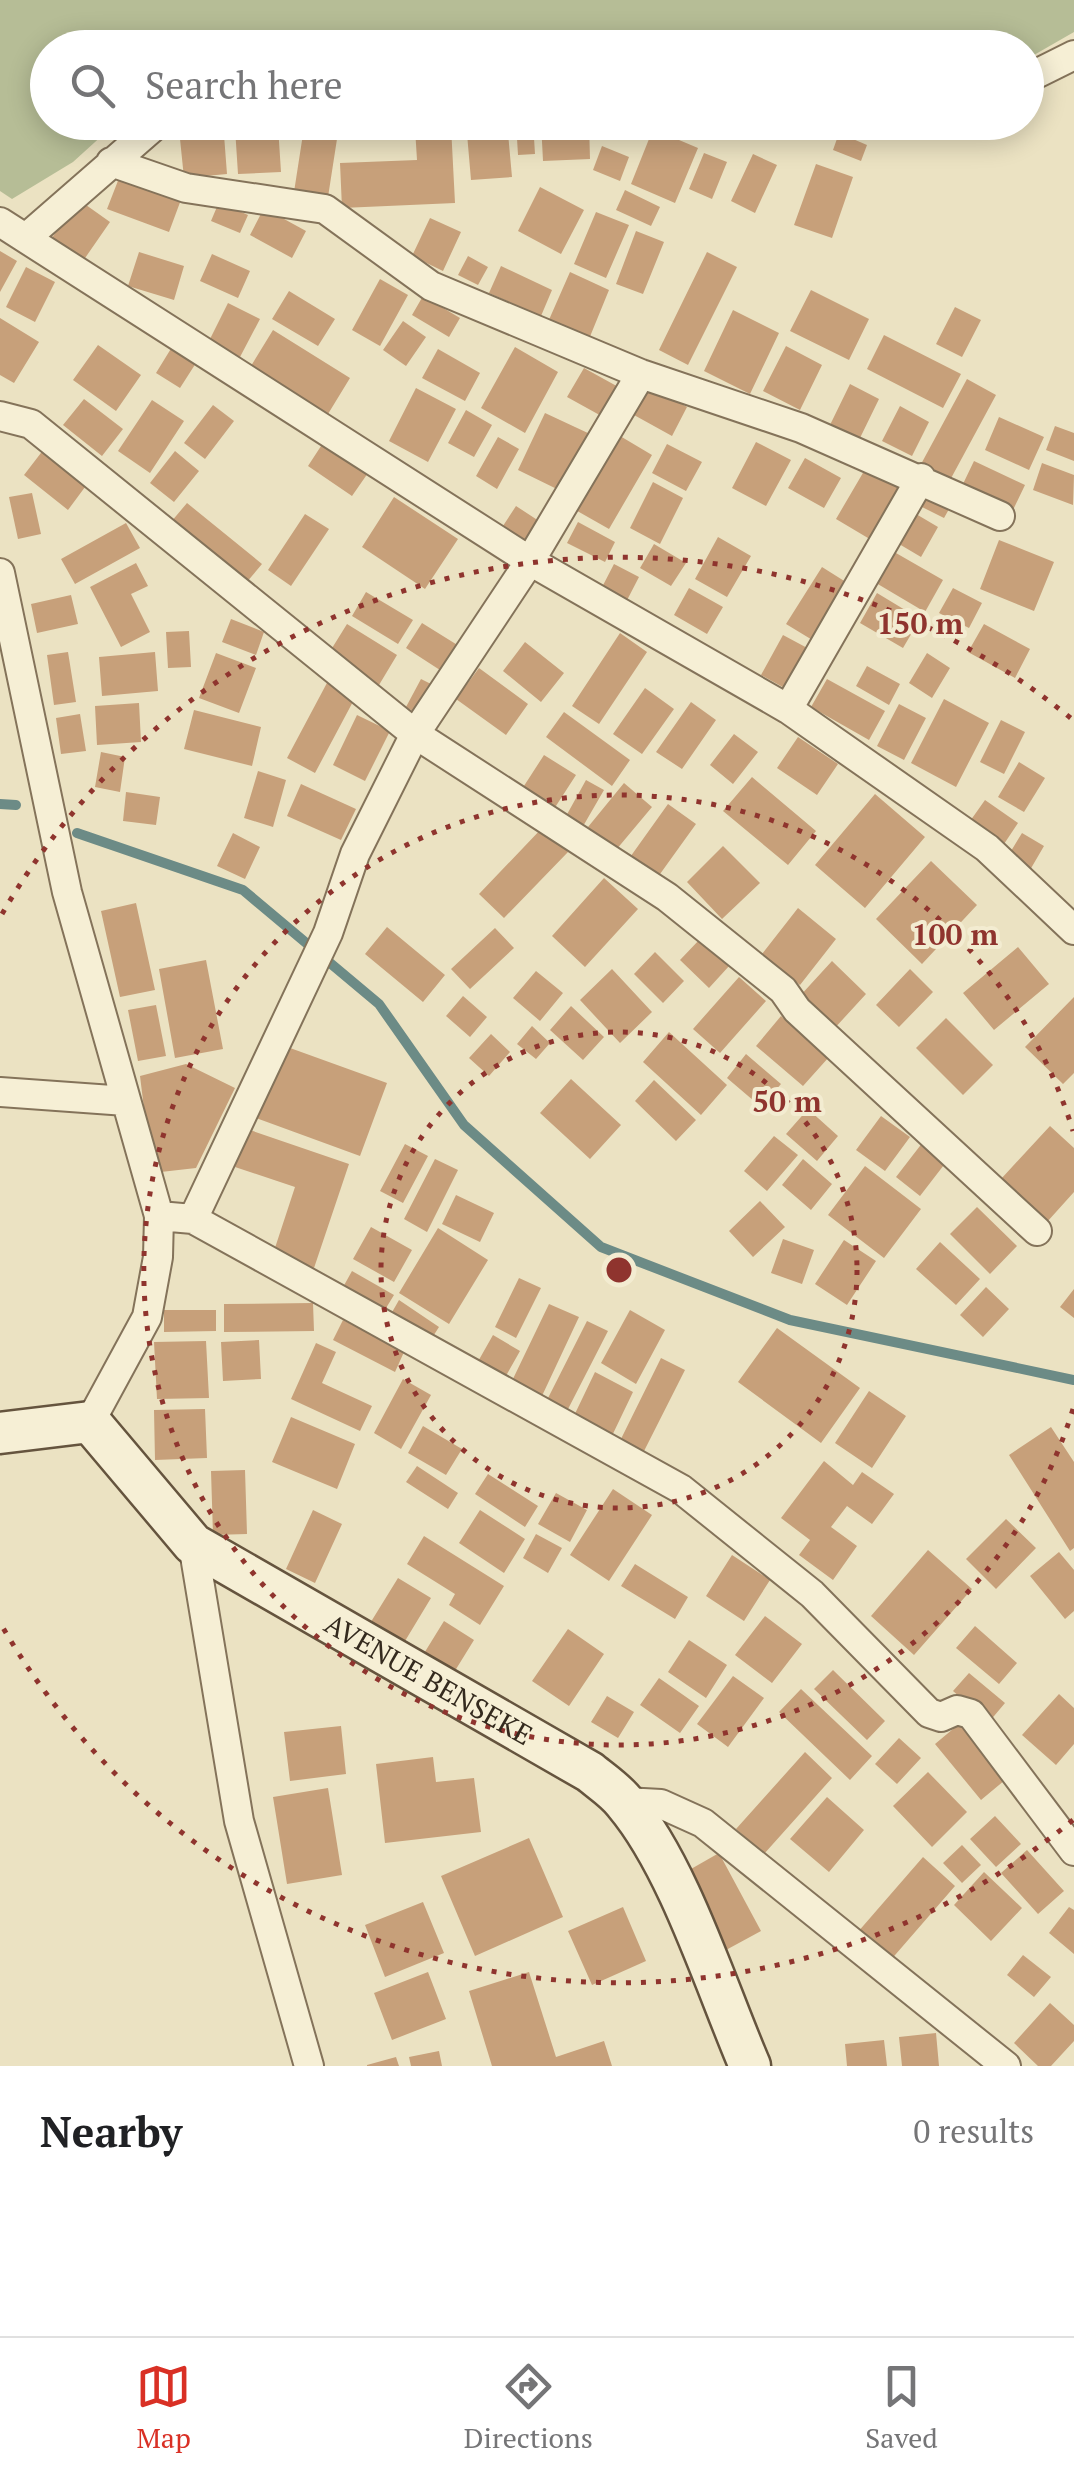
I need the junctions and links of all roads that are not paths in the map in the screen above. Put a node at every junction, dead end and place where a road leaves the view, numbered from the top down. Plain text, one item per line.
1 (1074, 55) edge
2 (1044, 71) edge
3 (138, 140) edge
4 (112, 162) junction
5 (0, 222) edge
6 (27, 237) junction
7 (640, 374) junction
8 (0, 416) edge
9 (922, 478) junction
10 (1000, 516) dead end
11 (530, 562) junction
12 (0, 573) edge
13 (788, 710) junction
14 (415, 734) junction
15 (1074, 930) edge
16 (0, 1092) edge
17 (126, 1102) junction
18 (159, 1216) junction
19 (192, 1219) junction
20 (1037, 1231) dead end
21 (90, 1422) junction
22 (0, 1433) edge
23 (193, 1544) junction
24 (625, 1802) junction
25 (1074, 1850) edge
26 (308, 2066) edge
27 (750, 2066) edge
28 (1006, 2066) edge

1 - 2 street
3 - 4 street
4 - 6 street
4 - 7 street
5 - 6 street
6 - 11 street
7 - 9 street
7 - 11 street
8 - 14 street
9 - 10 street
9 - 13 street
11 - 13 street
11 - 14 street
12 - 17 street
13 - 15 street
14 - 19 street
14 - 20 street
16 - 17 street
17 - 18 street
18 - 19 street
18 - 21 street
19 - 25 street
21 - 22 street
21 - 23 street, AVENUE BENSEKE
23 - 24 street, AVENUE BENSEKE
23 - 26 street
24 - 27 street, AVENUE BENSEKE
24 - 28 street

